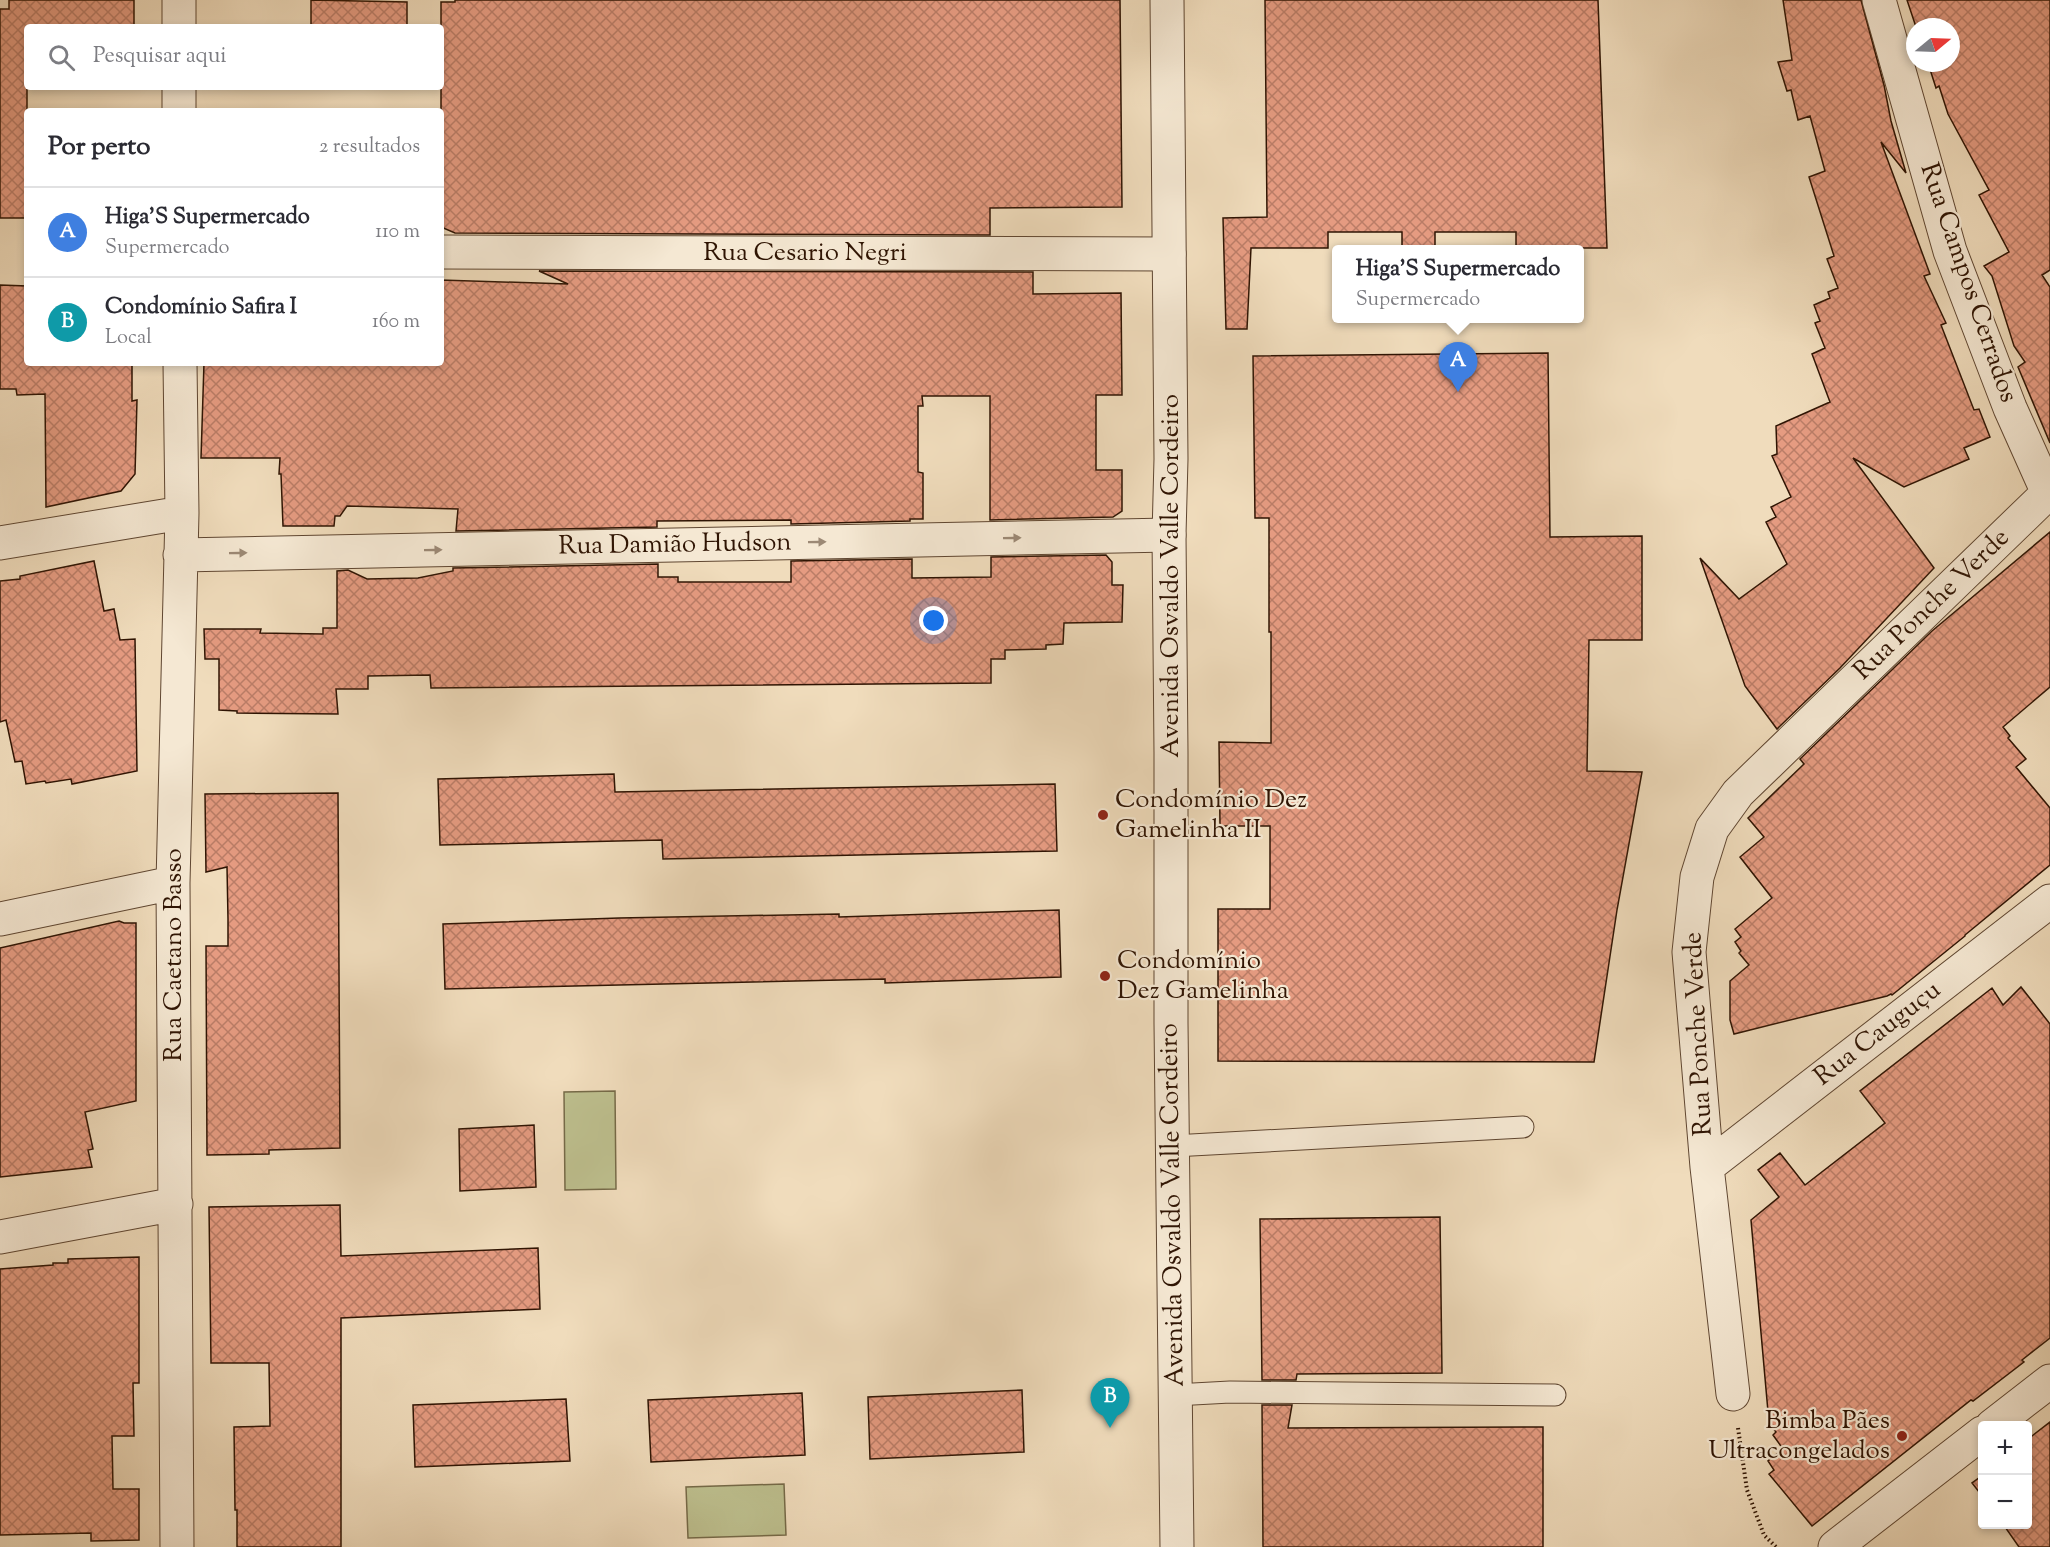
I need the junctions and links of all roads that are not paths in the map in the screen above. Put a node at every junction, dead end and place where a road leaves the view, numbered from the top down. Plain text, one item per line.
1 (179, 0) edge
2 (1167, 0) edge
3 (1879, 0) edge
4 (179, 24) edge
5 (179, 90) edge
6 (179, 108) edge
7 (444, 252) edge
8 (1169, 254) junction
9 (180, 366) edge
10 (2049, 492) edge
11 (182, 513) junction
12 (1169, 536) junction
13 (0, 543) edge
14 (180, 555) junction
15 (173, 883) junction
16 (2050, 901) edge
17 (0, 919) edge
18 (1523, 1127) dead end
19 (1173, 1146) junction
20 (1707, 1167) junction
21 (176, 1204) junction
22 (0, 1238) edge
23 (2050, 1381) edge
24 (1733, 1394) road end
25 (1175, 1395) junction
26 (1555, 1395) dead end
27 (1997, 1421) edge
28 (1978, 1437) edge
29 (177, 1547) edge
30 (1177, 1547) edge
31 (1835, 1547) edge

1 - 4 street
2 - 8 street, Avenida Osvaldo Valle Cordeiro
3 - 10 street, Rua Campos Cerrados
5 - 6 street
7 - 8 street, Rua Cesario Negri
8 - 12 street, Avenida Osvaldo Valle Cordeiro
9 - 11 street, Rua Caetano Basso
10 - 20 street, Rua Ponche Verde
11 - 13 street
11 - 14 street, Rua Caetano Basso
14 -> 12 street, Rua Damião Hudson
12 - 19 street, Avenida Osvaldo Valle Cordeiro
14 - 15 street, Rua Caetano Basso
15 - 17 street
15 - 21 street, Rua Caetano Basso
16 - 20 street, Rua Cauguçu
18 - 19 lane
19 - 25 street, Avenida Osvaldo Valle Cordeiro
20 - 24 street, Rua Ponche Verde
21 - 22 street
21 - 29 street, Rua Caetano Basso
23 - 27 street
25 - 26 lane
25 - 30 street, Avenida Osvaldo Valle Cordeiro
28 - 31 street

